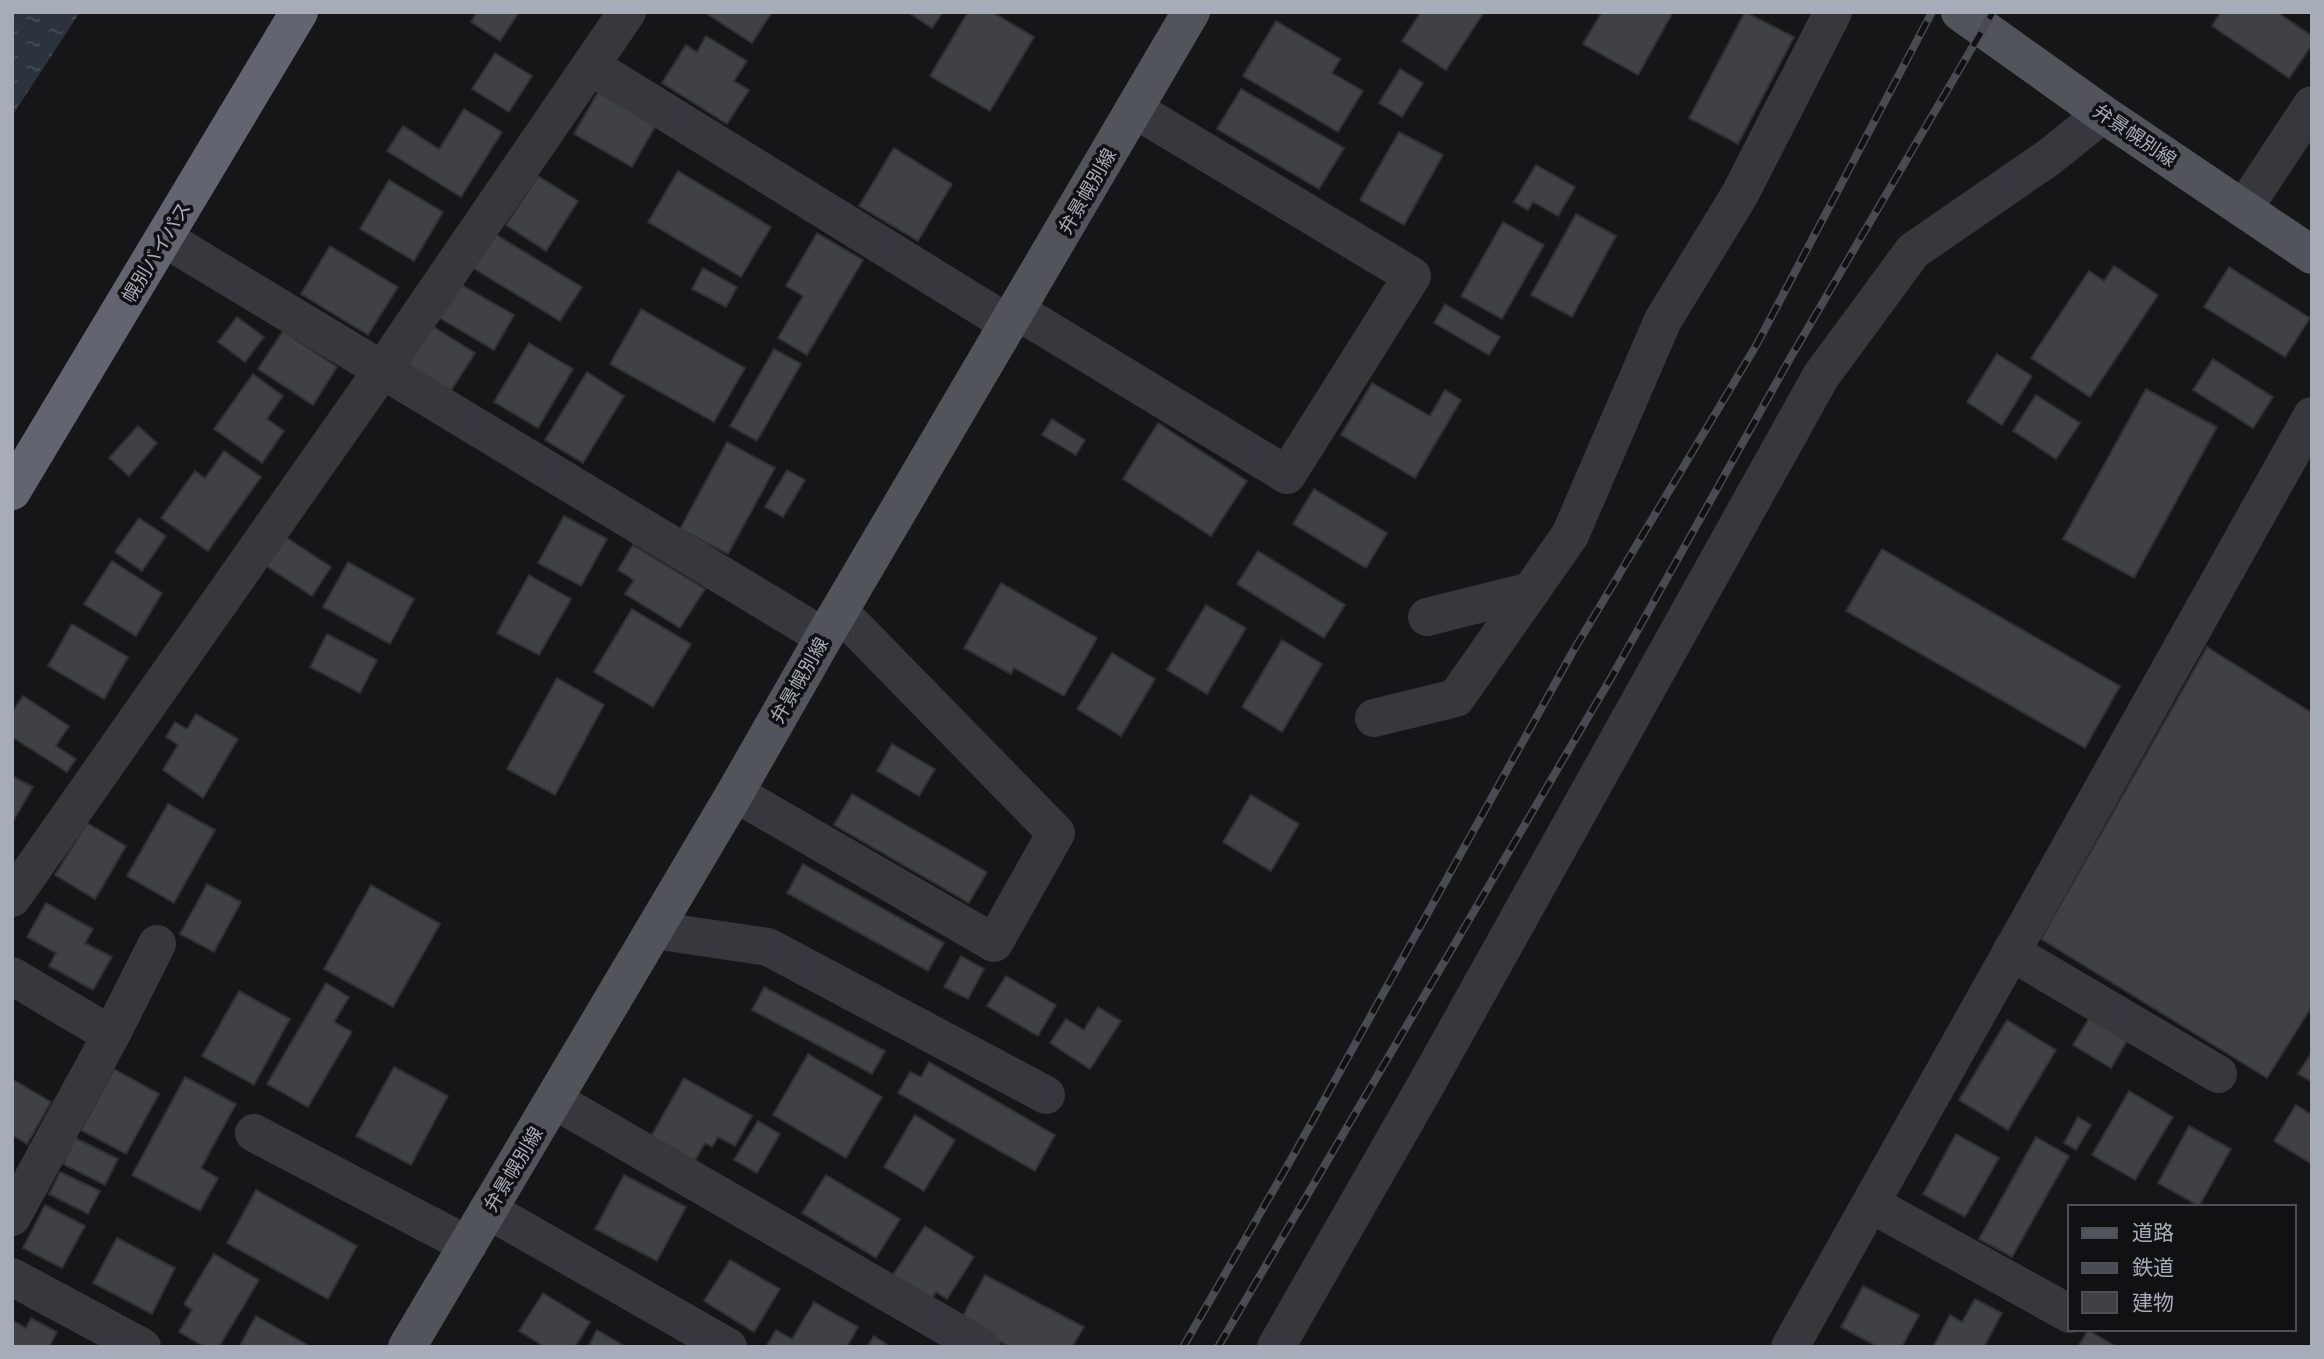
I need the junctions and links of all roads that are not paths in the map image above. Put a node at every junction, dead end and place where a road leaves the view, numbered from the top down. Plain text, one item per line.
1 (299, 12) edge
2 (627, 12) edge
3 (1191, 12) edge
4 (1833, 12) edge
5 (1960, 12) edge
6 (590, 66) junction
7 (2312, 105) edge
8 (1134, 109) junction
9 (2103, 114) junction
10 (2244, 208) junction
11 (164, 238) junction
12 (2312, 256) edge
13 (1013, 318) junction
14 (383, 369) junction
15 (2312, 415) edge
16 (12, 491) edge
17 (1531, 591) junction
18 (1427, 617) dead end
19 (832, 624) junction
20 (1374, 718) dead end
21 (735, 793) junction
22 (12, 898) edge
23 (654, 930) junction
24 (157, 944) dead end
25 (2011, 952) junction
26 (12, 976) edge
27 (111, 1035) junction
28 (2218, 1074) dead end
29 (1046, 1096) dead end
30 (554, 1100) junction
31 (254, 1133) dead end
32 (1871, 1204) junction
33 (488, 1210) junction
34 (12, 1217) edge
35 (467, 1245) junction
36 (12, 1277) edge
37 (2068, 1313) edge
38 (142, 1347) edge
39 (407, 1347) edge
40 (727, 1347) edge
41 (982, 1347) edge
42 (1276, 1347) edge
43 (1790, 1347) edge

1 - 11 highway, 幌別バイパス
2 - 6 street
3 - 8 main road, 弁景幌別線
4 - 17 street
5 - 9 main road, 弁景幌別線
6 - 13 street
6 - 14 street
7 - 10 street
8 - 13 main road, 弁景幌別線
8 - 13 street
9 - 10 main road, 弁景幌別線
9 - 42 street
10 - 12 main road, 弁景幌別線
11 - 14 street
11 - 16 highway, 幌別バイパス
13 - 19 main road, 弁景幌別線
14 - 19 street
14 - 22 street
15 - 25 street
17 - 18 street
17 - 20 street
19 - 21 main road, 弁景幌別線
19 - 21 street
21 - 23 main road, 弁景幌別線
23 - 29 street
23 - 30 main road, 弁景幌別線
24 - 27 street
25 - 28 street
25 - 32 street
26 - 27 street
27 - 34 street
30 - 33 main road, 弁景幌別線
30 - 41 street
31 - 35 street
32 - 37 street
32 - 43 street
33 - 35 main road, 弁景幌別線
33 - 40 street
35 - 39 main road, 弁景幌別線
36 - 38 street

